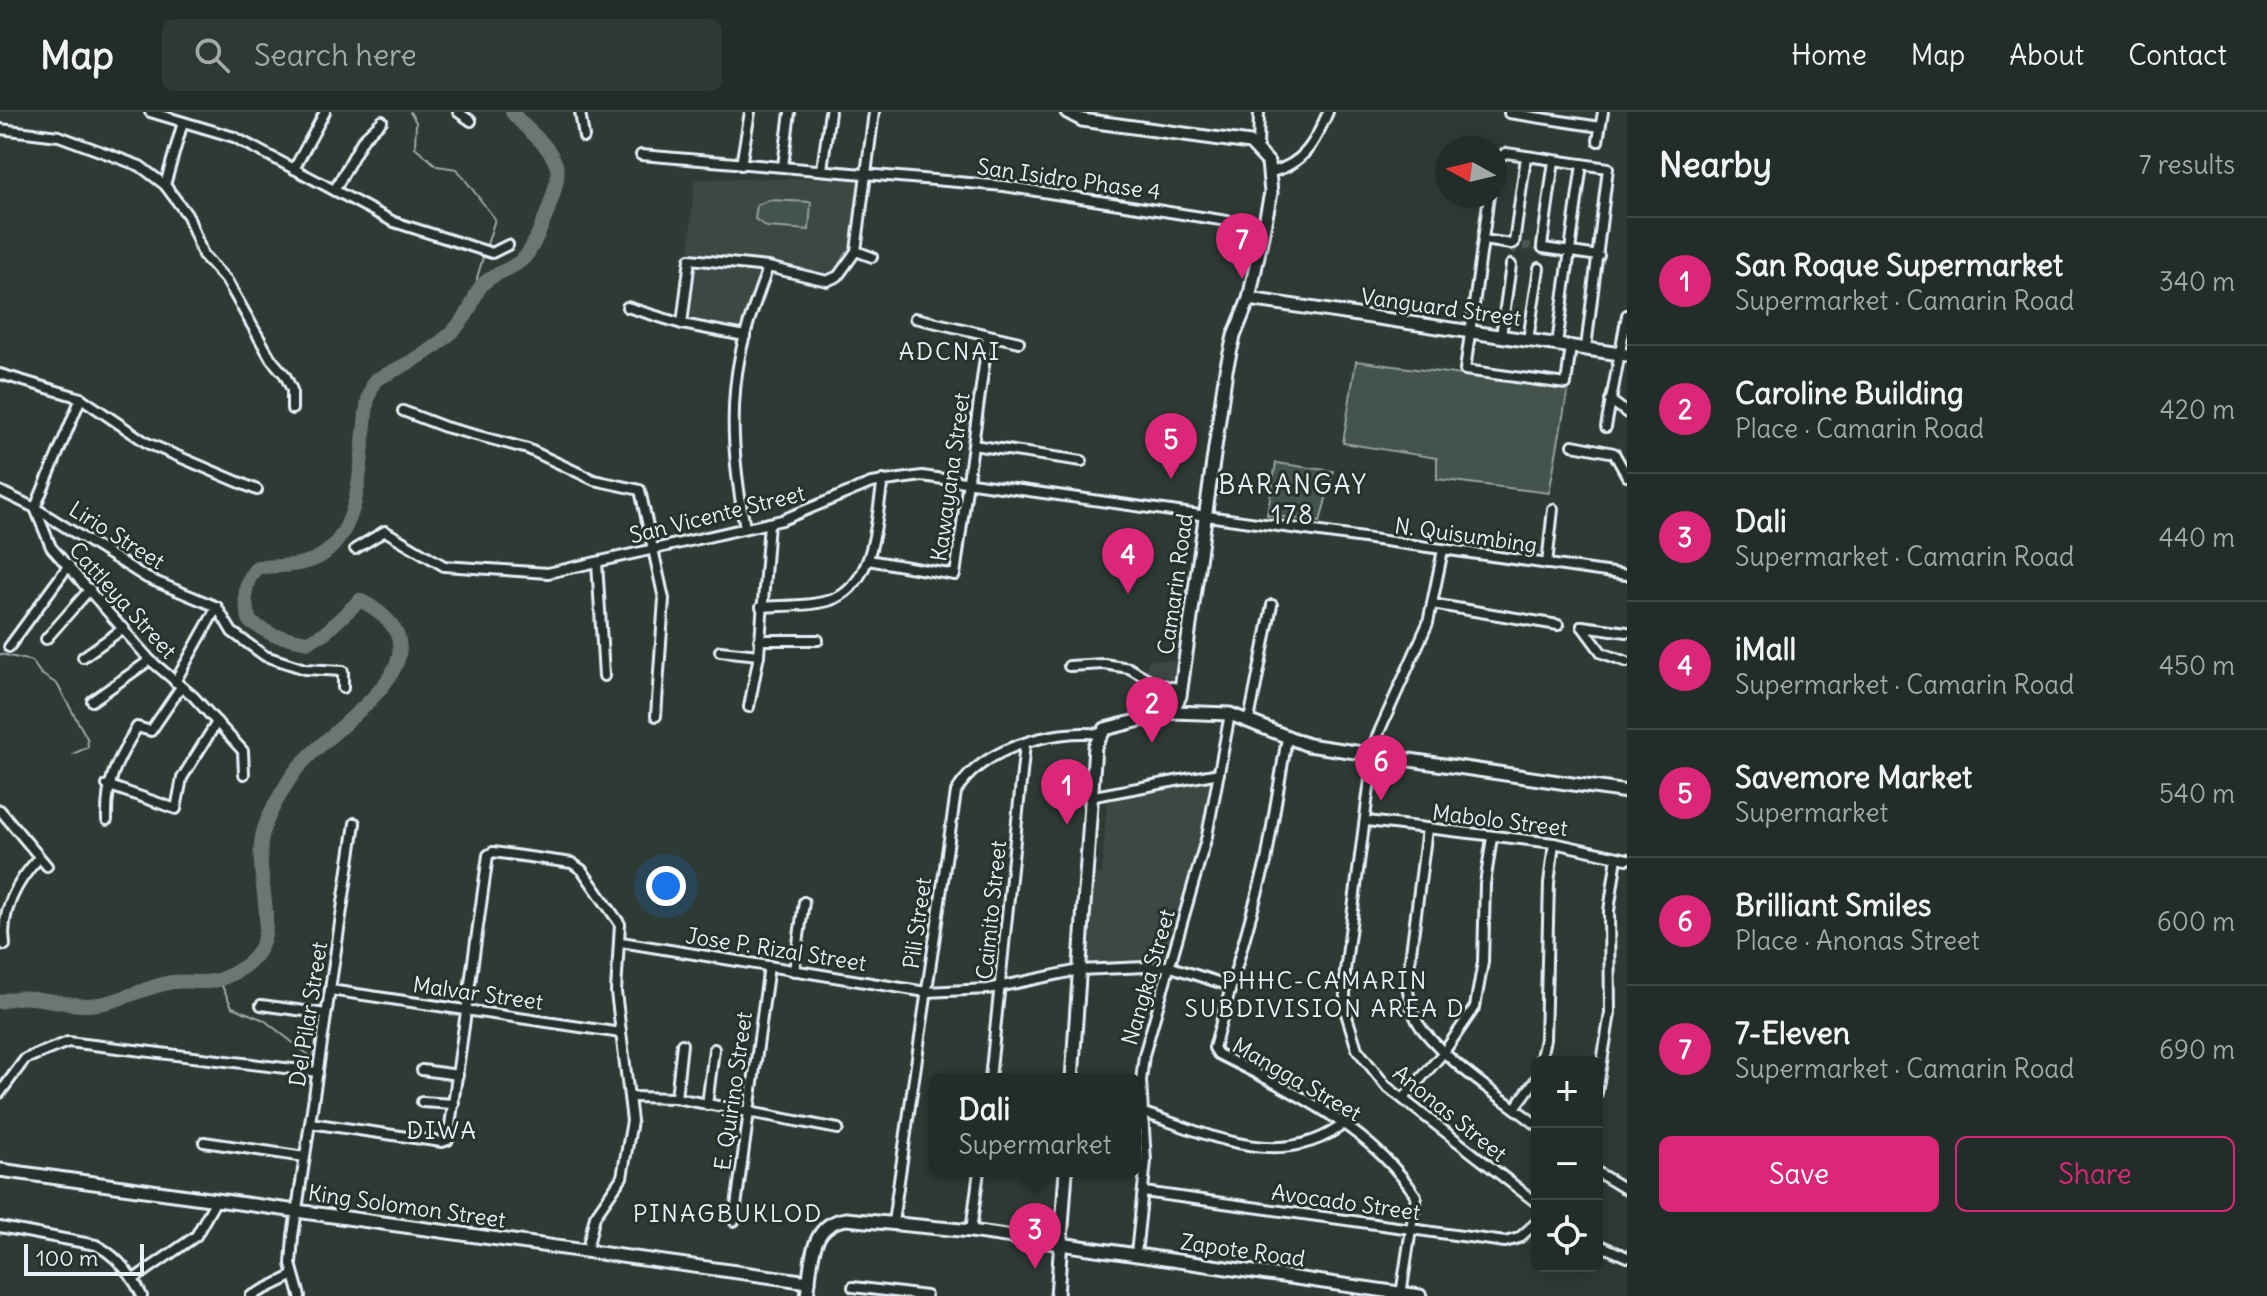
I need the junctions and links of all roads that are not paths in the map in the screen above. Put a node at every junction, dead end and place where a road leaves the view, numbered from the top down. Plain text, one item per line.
1 (150, 112) edge
2 (325, 112) edge
3 (458, 112) edge
4 (580, 112) edge
5 (750, 112) edge
6 (790, 112) edge
7 (830, 112) edge
8 (874, 112) edge
9 (1067, 112) edge
10 (1259, 112) edge
11 (1328, 112) edge
12 (1603, 112) edge
13 (1509, 113) edge
14 (382, 121) dead end
15 (471, 121) dead end
16 (183, 122) junction
17 (1600, 127) junction
18 (0, 129) edge
19 (584, 137) dead end
20 (1598, 141) dead end
21 (1258, 148) junction
22 (1507, 153) edge
23 (641, 155) dead end
24 (1526, 157) junction
25 (1554, 161) junction
26 (1582, 164) junction
27 (741, 165) junction
28 (783, 166) junction
29 (294, 169) junction
30 (822, 169) junction
31 (1271, 172) junction
32 (867, 174) junction
33 (165, 185) junction
34 (334, 191) junction
35 (1487, 208) edge
36 (1265, 227) junction
37 (1483, 240) junction
38 (508, 245) dead end
39 (856, 251) junction
40 (1570, 252) junction
41 (1599, 256) junction
42 (872, 257) dead end
43 (1511, 265) tunnel mouth
44 (768, 267) junction
45 (1539, 268) dead end
46 (1249, 299) junction
47 (627, 307) dead end
48 (1627, 315) edge
49 (915, 318) dead end
50 (682, 324) junction
51 (1470, 332) junction
52 (745, 336) junction
53 (988, 336) junction
54 (1501, 336) junction
55 (1528, 340) junction
56 (1019, 342) dead end
57 (1557, 344) junction
58 (1571, 346) junction
59 (1586, 348) junction
60 (1622, 354) edge
61 (0, 374) edge
62 (81, 398) junction
63 (1610, 400) junction
64 (292, 409) dead end
65 (403, 411) dead end
66 (1627, 413) edge
67 (1606, 427) dead end
68 (973, 445) junction
69 (1573, 445) dead end
70 (1082, 461) dead end
71 (1627, 476) edge
72 (883, 480) junction
73 (969, 481) junction
74 (257, 490) dead end
75 (0, 491) edge
76 (35, 508) junction
77 (1553, 509) dead end
78 (1204, 517) junction
79 (769, 523) junction
80 (745, 528) junction
81 (654, 548) junction
82 (355, 549) dead end
83 (1443, 550) junction
84 (868, 560) junction
85 (597, 562) junction
86 (1547, 564) junction
87 (69, 565) junction
88 (1627, 575) edge
89 (90, 589) junction
90 (1432, 604) junction
91 (1272, 605) dead end
92 (217, 607) junction
93 (761, 607) junction
94 (1558, 625) dead end
95 (124, 628) junction
96 (1627, 632) edge
97 (46, 639) dead end
98 (759, 640) junction
99 (818, 640) dead end
100 (9, 647) dead end
101 (720, 651) dead end
102 (759, 655) junction
103 (83, 657) dead end
104 (150, 660) junction
105 (1627, 662) edge
106 (1069, 666) dead end
107 (604, 676) dead end
108 (178, 684) junction
109 (343, 688) dead end
110 (1182, 689) junction
111 (92, 701) dead end
112 (749, 707) dead end
113 (1172, 712) junction
114 (1230, 714) junction
115 (656, 716) dead end
116 (1249, 720) junction
117 (217, 722) junction
118 (1100, 734) junction
119 (1287, 738) junction
120 (1025, 744) junction
121 (1374, 754) junction
122 (1219, 773) junction
123 (244, 774) dead end
124 (107, 785) junction
125 (1627, 792) edge
126 (1089, 797) junction
127 (0, 810) edge
128 (107, 820) dead end
129 (1367, 821) junction
130 (355, 823) dead end
131 (1427, 829) junction
132 (1492, 837) junction
133 (1554, 843) junction
134 (1617, 857) junction
135 (39, 858) junction
136 (1627, 859) edge
137 (47, 866) dead end
138 (804, 902) dead end
139 (621, 942) junction
140 (5, 945) dead end
141 (769, 966) junction
142 (1168, 966) junction
143 (1079, 970) junction
144 (794, 971) junction
145 (1002, 986) junction
146 (1230, 986) junction
147 (330, 990) junction
148 (926, 992) junction
149 (261, 1005) dead end
150 (467, 1009) junction
151 (326, 1014) junction
152 (621, 1033) junction
153 (682, 1044) dead end
154 (714, 1049) dead end
155 (1444, 1052) junction
156 (1541, 1056) edge
157 (1603, 1056) edge
158 (422, 1070) dead end
159 (318, 1072) junction
160 (991, 1073) edge
161 (1072, 1073) edge
162 (458, 1075) junction
163 (1531, 1086) edge
164 (0, 1093) edge
165 (631, 1097) junction
166 (676, 1098) junction
167 (1403, 1099) junction
168 (422, 1102) dead end
169 (454, 1104) junction
170 (707, 1105) junction
171 (1515, 1108) junction
172 (748, 1112) junction
173 (1144, 1113) junction
174 (1531, 1120) edge
175 (310, 1123) junction
176 (1345, 1123) junction
177 (838, 1129) dead end
178 (204, 1142) dead end
179 (305, 1157) junction
180 (0, 1170) edge
181 (1603, 1176) edge
182 (978, 1177) edge
183 (1066, 1177) edge
184 (1627, 1190) edge
185 (1144, 1192) junction
186 (216, 1200) junction
187 (1533, 1200) edge
188 (297, 1211) junction
189 (734, 1221) dead end
190 (893, 1222) junction
191 (0, 1227) edge
192 (1531, 1227) edge
193 (1412, 1229) junction
194 (971, 1231) junction
195 (1060, 1243) junction
196 (1603, 1247) edge
197 (587, 1250) junction
198 (1136, 1254) junction
199 (1627, 1257) edge
200 (292, 1276) junction
201 (134, 1279) junction
202 (809, 1282) junction
203 (853, 1287) dead end
204 (878, 1293) edge
205 (1401, 1295) edge
206 (142, 1296) edge
207 (251, 1296) edge
208 (300, 1296) edge
209 (807, 1296) edge
210 (926, 1296) edge
211 (1057, 1296) edge
212 (1420, 1296) edge

1 - 16 street
2 - 29 street
3 - 15 street
4 - 19 street
5 - 27 street
6 - 28 street
7 - 30 street
8 - 32 street
9 - 21 main road
10 - 21 street
11 - 31 street
12 - 17 street
13 - 17 street
14 - 34 street
16 - 29 street
16 - 33 street
17 - 20 street
18 - 33 street
21 - 31 main road
22 - 24 street
23 - 27 street, San Isidro Phase 4
24 - 25 street
24 - 37 street
25 - 26 street
25 - 40 street
26 - 40 street
26 - 41 street
27 - 28 street, San Isidro Phase 4
28 - 30 street, San Isidro Phase 4
29 - 34 street
30 - 32 street, San Isidro Phase 4
31 - 36 main road, Camarin Road
32 - 36 street, San Isidro Phase 4
32 - 39 street
33 - 64 street
34 - 38 street
35 - 37 street
36 - 46 main road, Camarin Road
37 - 51 street
39 - 42 street
39 - 44 street
40 - 41 street
40 - 57 street
41 - 59 street
43 - 54 street
44 - 50 street
44 - 52 street
45 - 55 street
46 - 51 main road, Vanguard Street
46 - 78 main road, Camarin Road
47 - 50 street
48 - 60 street
49 - 53 street
50 - 52 street
51 - 54 main road, Vanguard Street
51 - 58 street
52 - 80 street
53 - 56 street
53 - 68 street, Kawayana Street
54 - 55 main road, Vanguard Street
55 - 57 main road, Vanguard Street
57 - 58 main road, Vanguard Street
58 - 59 main road, Vanguard Street
59 - 60 main road, Vanguard Street
60 - 63 street
61 - 62 street
62 - 74 street
62 - 76 street
63 - 66 street
63 - 67 street
65 - 81 street
68 - 70 street
68 - 73 street, Kawayana Street
69 - 71 street
72 - 73 street, San Vicente Street
72 - 79 street, San Vicente Street
72 - 84 street
73 - 78 street, San Vicente Street
73 - 84 street, Kawayana Street
75 - 76 street
76 - 87 street, Cattleya Street
76 - 92 street, Lirio Street
77 - 86 street
78 - 83 street, N. Quisumbing
78 - 110 main road, Camarin Road
79 - 80 street, San Vicente Street
79 - 93 street
80 - 81 street, San Vicente Street
81 - 85 street, San Vicente Street
81 - 115 street
82 - 85 street, San Vicente Street
83 - 86 street, N. Quisumbing
83 - 90 street, Anonas Street
84 - 93 street
85 - 107 street
86 - 88 street, N. Quisumbing
87 - 89 street, Cattleya Street
87 - 100 street
89 - 95 street, Cattleya Street
89 - 97 street
90 - 94 street
90 - 121 street, Anonas Street
91 - 116 street
92 - 108 street
92 - 109 street
93 - 98 street
95 - 103 street
95 - 104 street, Cattleya Street
96 - 105 street
98 - 99 street
98 - 102 street
101 - 102 street
102 - 112 street
104 - 108 street, Cattleya Street
104 - 111 street
106 - 110 street
108 - 117 street, Cattleya Street
108 - 124 street
110 - 113 main road, Camarin Road
113 - 114 main road
113 - 118 main road
114 - 116 main road
114 - 122 street, Nangka Street
116 - 119 main road
117 - 123 street, Cattleya Street
117 - 124 street
118 - 120 street, Pili Street
118 - 126 main road
119 - 121 main road
119 - 146 street, Mangga Street
120 - 145 street, Caimito Street
120 - 148 street, Pili Street
121 - 125 main road
121 - 129 street, Anonas Street
122 - 126 street
122 - 142 street, Nangka Street
124 - 128 street
126 - 143 main road
127 - 135 street
129 - 131 street, Mabolo Street
129 - 167 street, Anonas Street
130 - 147 street, Del Pilar Street
131 - 132 street, Mabolo Street
131 - 155 street
132 - 133 street, Mabolo Street
132 - 155 street
133 - 134 street, Mabolo Street
133 - 156 street
134 - 136 street, Mabolo Street
134 - 157 street
135 - 137 street
135 - 140 street
138 - 144 street
139 - 141 street, Jose P. Rizal Street
139 - 150 street
139 - 152 street
141 - 144 street, Jose P. Rizal Street
141 - 172 street, E. Quirino Street
142 - 143 street, Jose P. Rizal Street
142 - 146 street
142 - 173 street, Nangka Street
143 - 145 street, Jose P. Rizal Street
143 - 161 main road
144 - 148 street, Jose P. Rizal Street
145 - 148 street, Jose P. Rizal Street
145 - 160 street, Caimito Street
146 - 176 street, Mangga Street
147 - 150 street, Malvar Street
147 - 151 street, Del Pilar Street
148 - 190 street, Pili Street
149 - 151 street
150 - 152 street, Malvar Street
150 - 162 street
151 - 159 street, Del Pilar Street
152 - 165 street
153 - 166 street
154 - 170 street
155 - 167 street
155 - 171 street
158 - 162 street
159 - 164 street
159 - 175 street, Del Pilar Street
162 - 169 street
163 - 171 street
165 - 166 street
165 - 197 street
166 - 170 street
167 - 187 street, Anonas Street
168 - 169 street
169 - 175 street
170 - 172 street
171 - 174 street
172 - 177 street
172 - 189 street, E. Quirino Street
173 - 176 street
173 - 185 street, Nangka Street
175 - 179 street, Del Pilar Street
176 - 193 street, Mangga Street
178 - 179 street
179 - 188 street, Del Pilar Street
180 - 186 main road, King Solomon Street
181 - 184 street
182 - 194 street
183 - 195 main road
185 - 193 street, Avocado Street
185 - 198 street, Nangka Street
186 - 188 main road, King Solomon Street
186 - 201 street
188 - 197 main road, King Solomon Street
188 - 200 street, Del Pilar Street
190 - 194 main road, Zapote Road
190 - 202 main road, Zapote Road
191 - 201 street
192 - 193 street, Avocado Street
193 - 205 street, Mangga Street
194 - 195 main road, Zapote Road
195 - 198 main road, Zapote Road
195 - 211 main road
196 - 199 street
197 - 202 main road, King Solomon Street
198 - 205 main road, Zapote Road
200 - 207 street
200 - 208 street
201 - 206 street
202 - 209 main road
203 - 204 street
204 - 210 street
205 - 212 main road, Zapote Road

